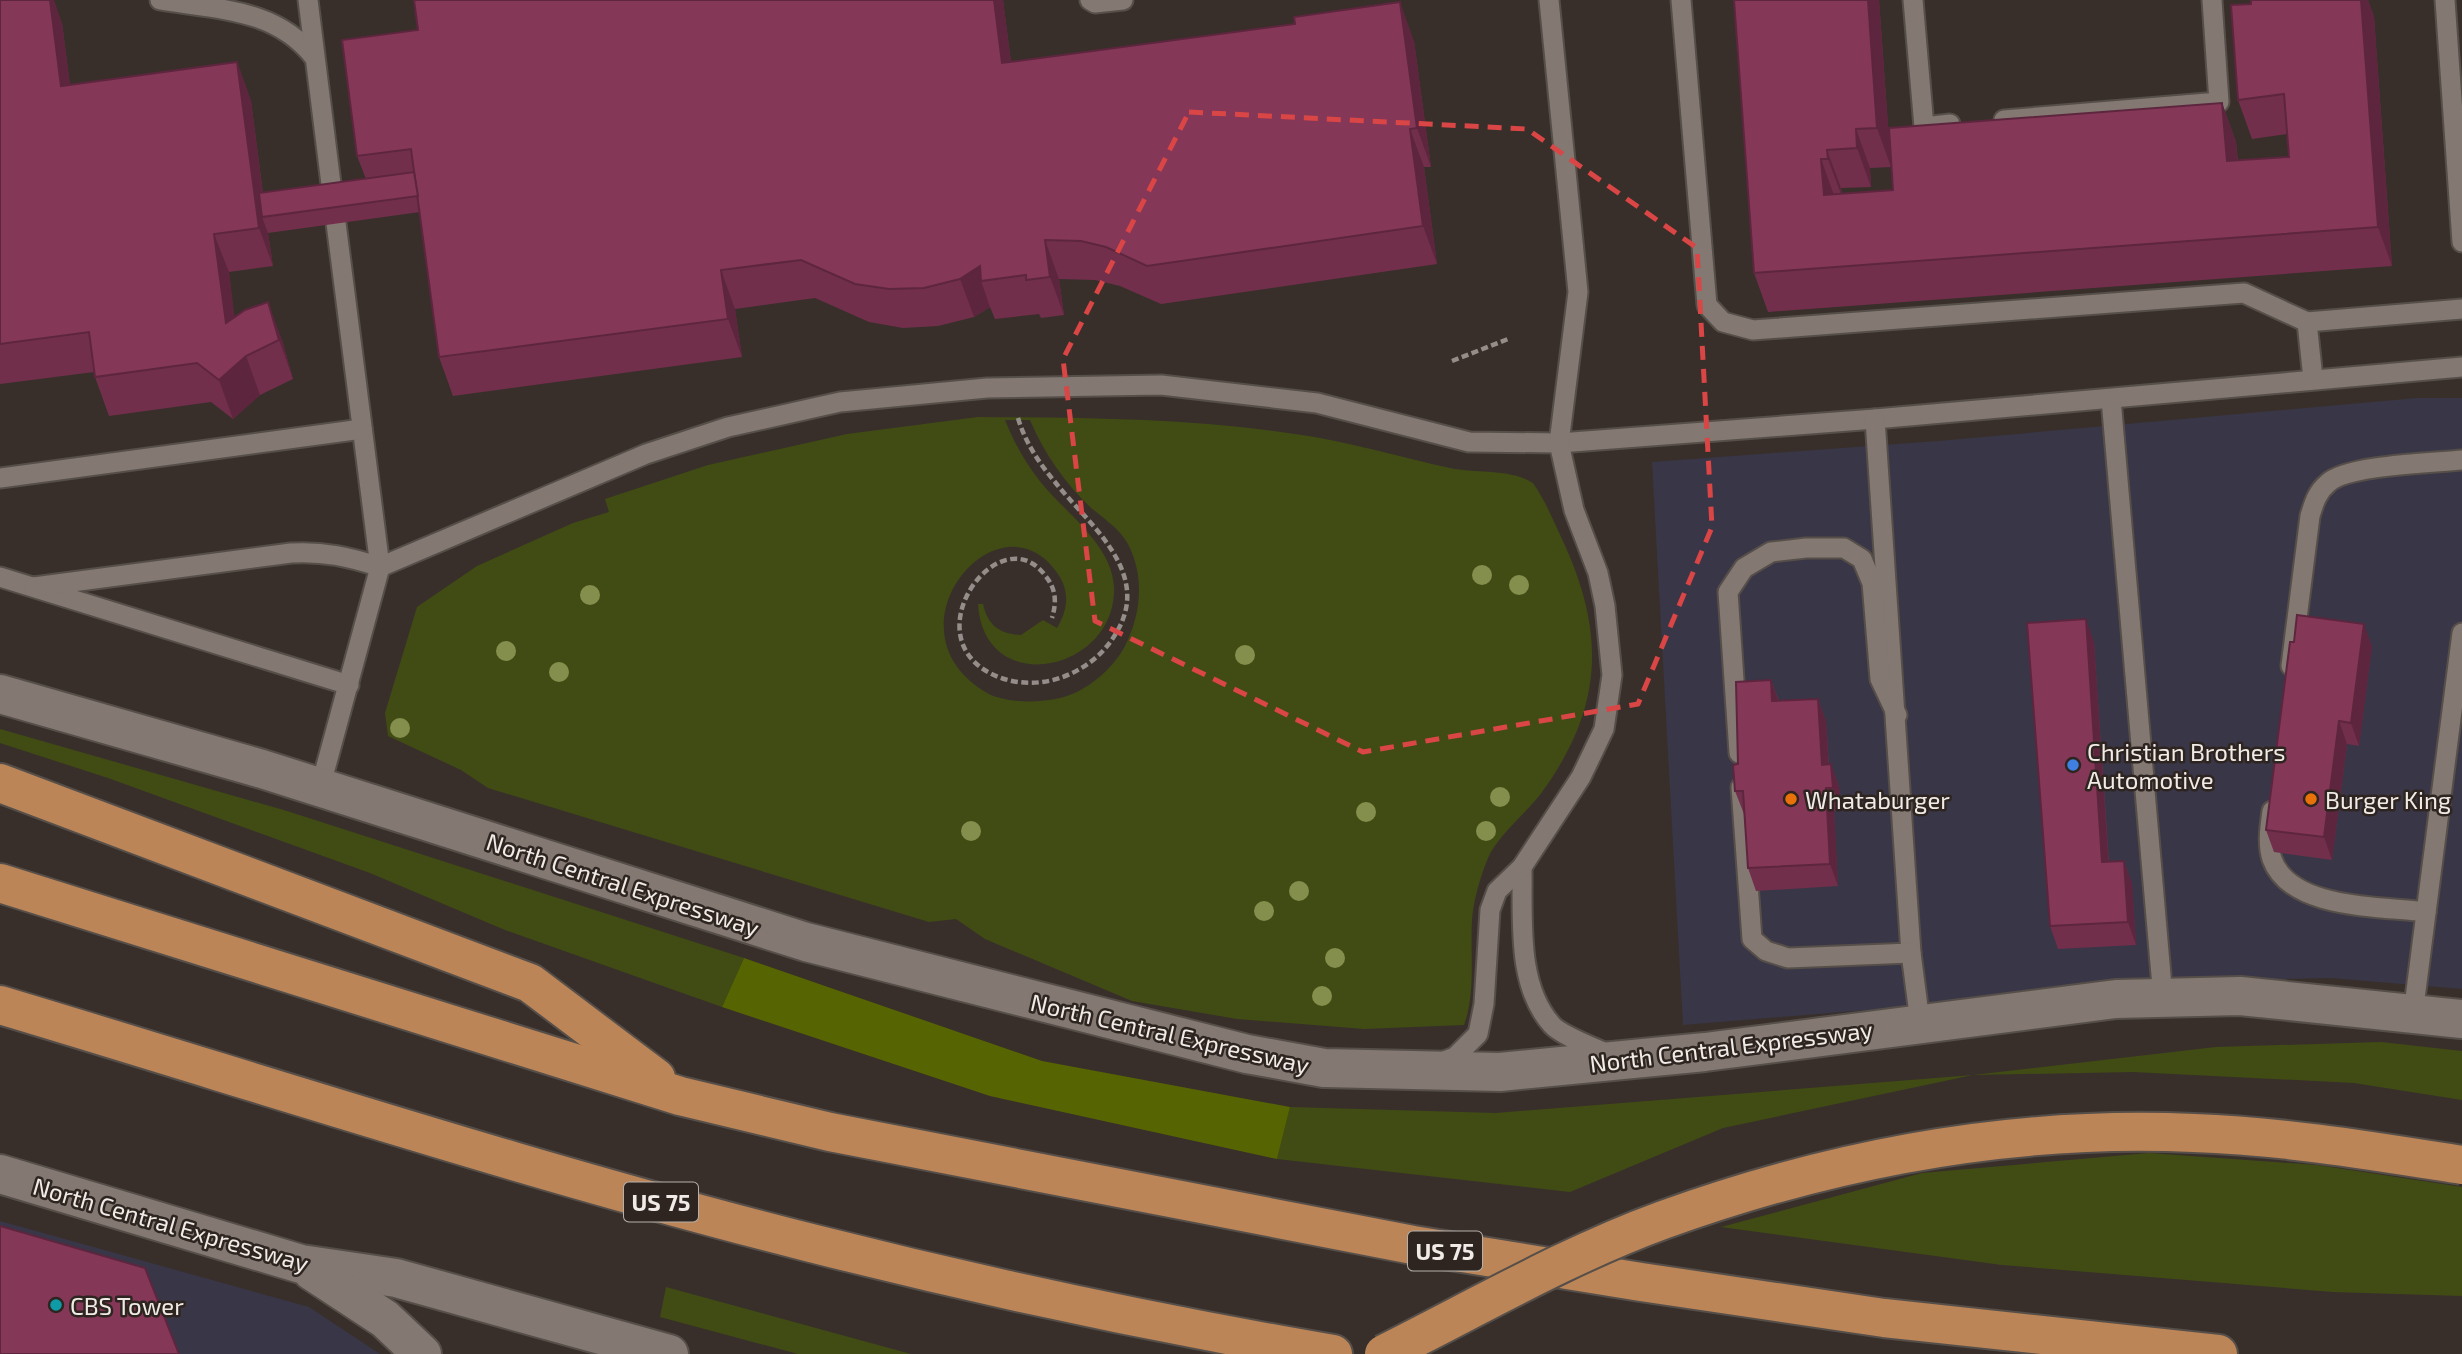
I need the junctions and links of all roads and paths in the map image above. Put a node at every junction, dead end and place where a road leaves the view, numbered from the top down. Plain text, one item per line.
1 (160, 0) edge
2 (308, 0) edge
3 (1090, 0) edge
4 (1123, 0) edge
5 (1549, 0) edge
6 (1681, 0) edge
7 (1913, 0) edge
8 (2212, 0) edge
9 (2445, 0) edge
10 (316, 58) junction
11 (334, 200) edge
12 (336, 223) edge
13 (2462, 242) edge
14 (2462, 309) edge
15 (2307, 322) junction
16 (1508, 339) dead end
17 (1452, 361) dead end
18 (2462, 367) edge
19 (2313, 379) junction
20 (1009, 387) junction
21 (2111, 399) junction
22 (1875, 419) junction
23 (362, 429) junction
24 (1559, 443) junction
25 (2462, 460) edge
26 (0, 478) edge
27 (380, 567) junction
28 (0, 577) edge
29 (34, 587) junction
30 (1052, 618) dead end
31 (2462, 633) edge
32 (349, 685) junction
33 (2288, 691) edge
34 (0, 694) edge
35 (1897, 715) junction
36 (0, 783) edge
37 (320, 788) junction
38 (2274, 798) edge
39 (1522, 867) junction
40 (0, 883) edge
41 (2426, 912) junction
42 (1910, 953) junction
43 (2163, 998) junction
44 (0, 1005) edge
45 (2413, 1014) junction
46 (2462, 1019) edge
47 (1920, 1022) junction
48 (1620, 1060) junction
49 (1415, 1071) junction
50 (680, 1096) junction
51 (2462, 1164) edge
52 (0, 1174) edge
53 (301, 1264) junction
54 (422, 1354) edge
55 (669, 1354) edge
56 (1333, 1354) edge
57 (1384, 1354) edge
58 (2218, 1354) edge

1 - 10 lane
2 - 10 lane
3 - 4 lane
5 - 24 lane
6 - 15 lane
7 - 8 lane
9 - 13 lane
10 - 11 lane
12 - 23 lane
14 - 15 lane
15 - 19 lane
16 - 17 path
18 - 19 lane
19 - 21 lane
20 - 24 lane
20 - 27 lane
20 - 30 path
21 - 22 lane
21 - 43 lane
22 - 24 lane
22 - 35 lane
23 - 26 lane
23 - 27 lane
24 - 39 lane
25 - 33 lane
27 - 29 lane
27 - 32 lane
28 - 29 lane
29 - 32 lane
31 - 41 lane
32 - 37 lane
34 - 37 main road, North Central Expressway
35 - 42 lane
35 - 42 lane
36 - 50 highway
37 - 49 main road, North Central Expressway
38 - 41 lane
39 - 48 lane
39 - 49 lane
40 - 50 highway, US 75
41 - 45 lane
42 - 47 lane
43 - 45 main road, North Central Expressway
43 - 47 main road, North Central Expressway
44 - 56 highway, US 75
45 - 46 main road, North Central Expressway
47 - 48 main road, North Central Expressway
48 - 49 main road, North Central Expressway
50 - 58 highway, US 75
51 - 57 highway, bridge
52 - 53 main road, North Central Expressway
53 - 54 main road
53 - 55 main road, North Central Expressway

